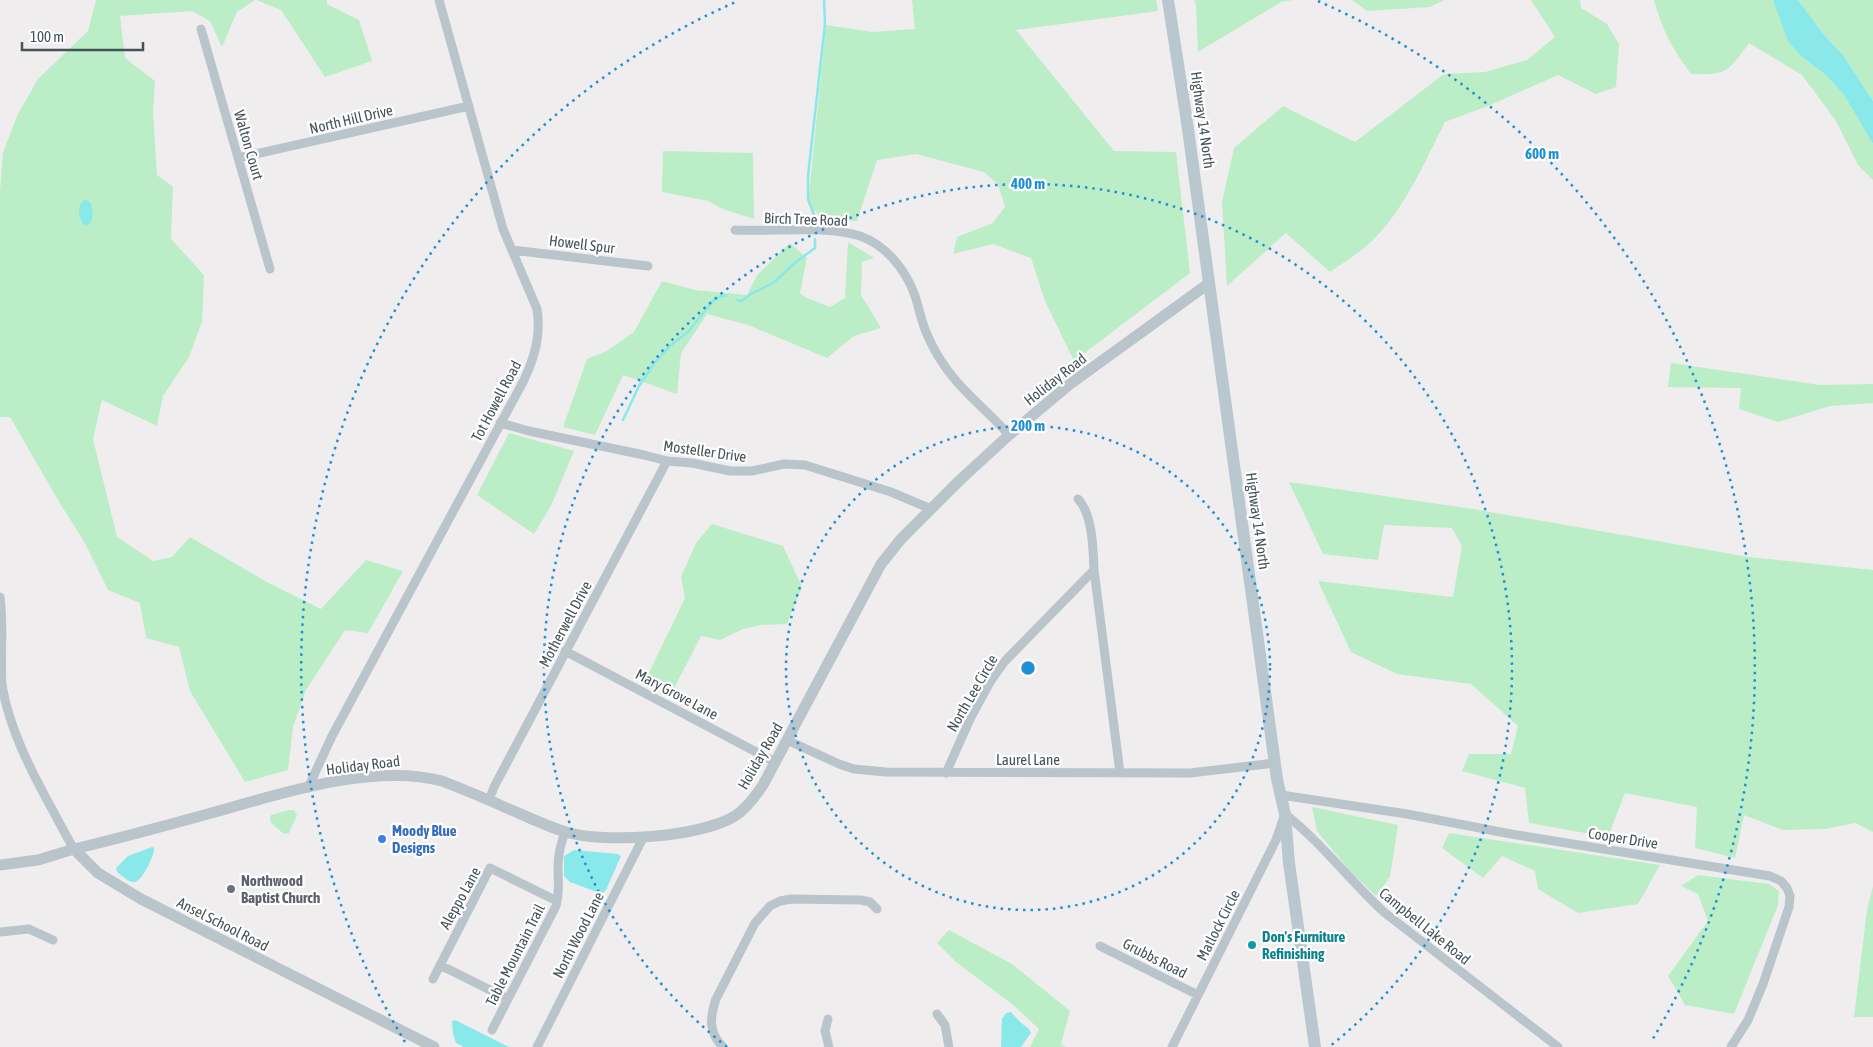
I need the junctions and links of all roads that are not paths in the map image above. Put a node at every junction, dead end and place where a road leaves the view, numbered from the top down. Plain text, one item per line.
1 (439, 0) edge
2 (1168, 0) edge
3 (201, 29) dead end
4 (469, 106) junction
5 (238, 158) junction
6 (735, 230) dead end
7 (512, 250) junction
8 (648, 266) dead end
9 (270, 269) dead end
10 (1208, 284) junction
11 (500, 423) junction
12 (1009, 435) junction
13 (667, 461) junction
14 (1078, 499) dead end
15 (931, 509) junction
16 (1094, 570) junction
17 (0, 597) edge
18 (0, 648) edge
19 (566, 651) junction
20 (787, 740) junction
21 (775, 762) junction
22 (1275, 763) junction
23 (946, 772) junction
24 (1120, 773) junction
25 (308, 788) junction
26 (1281, 795) junction
27 (489, 800) junction
28 (1285, 814) junction
29 (565, 832) junction
30 (644, 836) junction
31 (74, 849) junction
32 (0, 865) edge
33 (557, 901) junction
34 (877, 909) dead end
35 (0, 932) edge
36 (53, 940) dead end
37 (1100, 946) dead end
38 (440, 965) junction
39 (433, 979) dead end
40 (1198, 995) junction
41 (508, 999) junction
42 (937, 1014) dead end
43 (828, 1018) dead end
44 (492, 1030) dead end
45 (434, 1047) edge
46 (537, 1047) edge
47 (723, 1047) edge
48 (829, 1047) edge
49 (949, 1047) edge
50 (1172, 1047) edge
51 (1315, 1047) edge
52 (1558, 1047) edge
53 (1731, 1047) edge

1 - 4 street, Tot Howell Road
2 - 10 main road, Highway 14 North
3 - 5 street, Walton Court
4 - 5 street, North Hill Drive
4 - 7 street, Tot Howell Road
5 - 9 street, Walton Court
6 - 12 street, Birch Tree Road
7 - 8 street, Howell Spur
7 - 11 street, Tot Howell Road
10 - 12 street, Holiday Road
10 - 22 main road, Highway 14 North
11 - 13 street, Mosteller Drive
11 - 25 street, Tot Howell Road
12 - 15 street, Holiday Road
13 - 15 street, Mosteller Drive
13 - 19 street, Motherwell Drive
14 - 16 street
15 - 20 street, Holiday Road
16 - 23 street, North Lee Circle
16 - 24 street
17 - 18 street
18 - 31 street
19 - 21 street, Mary Grove Lane
19 - 27 street, Motherwell Drive
20 - 21 street, Holiday Road
20 - 23 street, Laurel Lane
21 - 30 street, Holiday Road
22 - 24 street, Laurel Lane
22 - 26 main road, Highway 14 North
23 - 24 street, Laurel Lane
25 - 27 street, Holiday Road
25 - 31 street, Holiday Road
26 - 28 main road, Highway 14 North
26 - 53 street, Cooper Drive
27 - 29 street, Holiday Road
28 - 40 street, Matlock Circle
28 - 51 main road, Highway 14 North
28 - 52 street, Campbell Lake Road
29 - 30 street, Holiday Road
29 - 33 street, Table Mountain Trail
30 - 46 street, North Wood Lane
31 - 32 street
31 - 45 street, Ansel School Road
33 - 38 street, Aleppo Lane
33 - 41 street, Table Mountain Trail
34 - 47 street
35 - 36 street
37 - 40 street, Grubbs Road
38 - 39 street, Aleppo Lane
38 - 41 street
40 - 50 street, Matlock Circle
41 - 44 street, Table Mountain Trail
42 - 49 street
43 - 48 street

